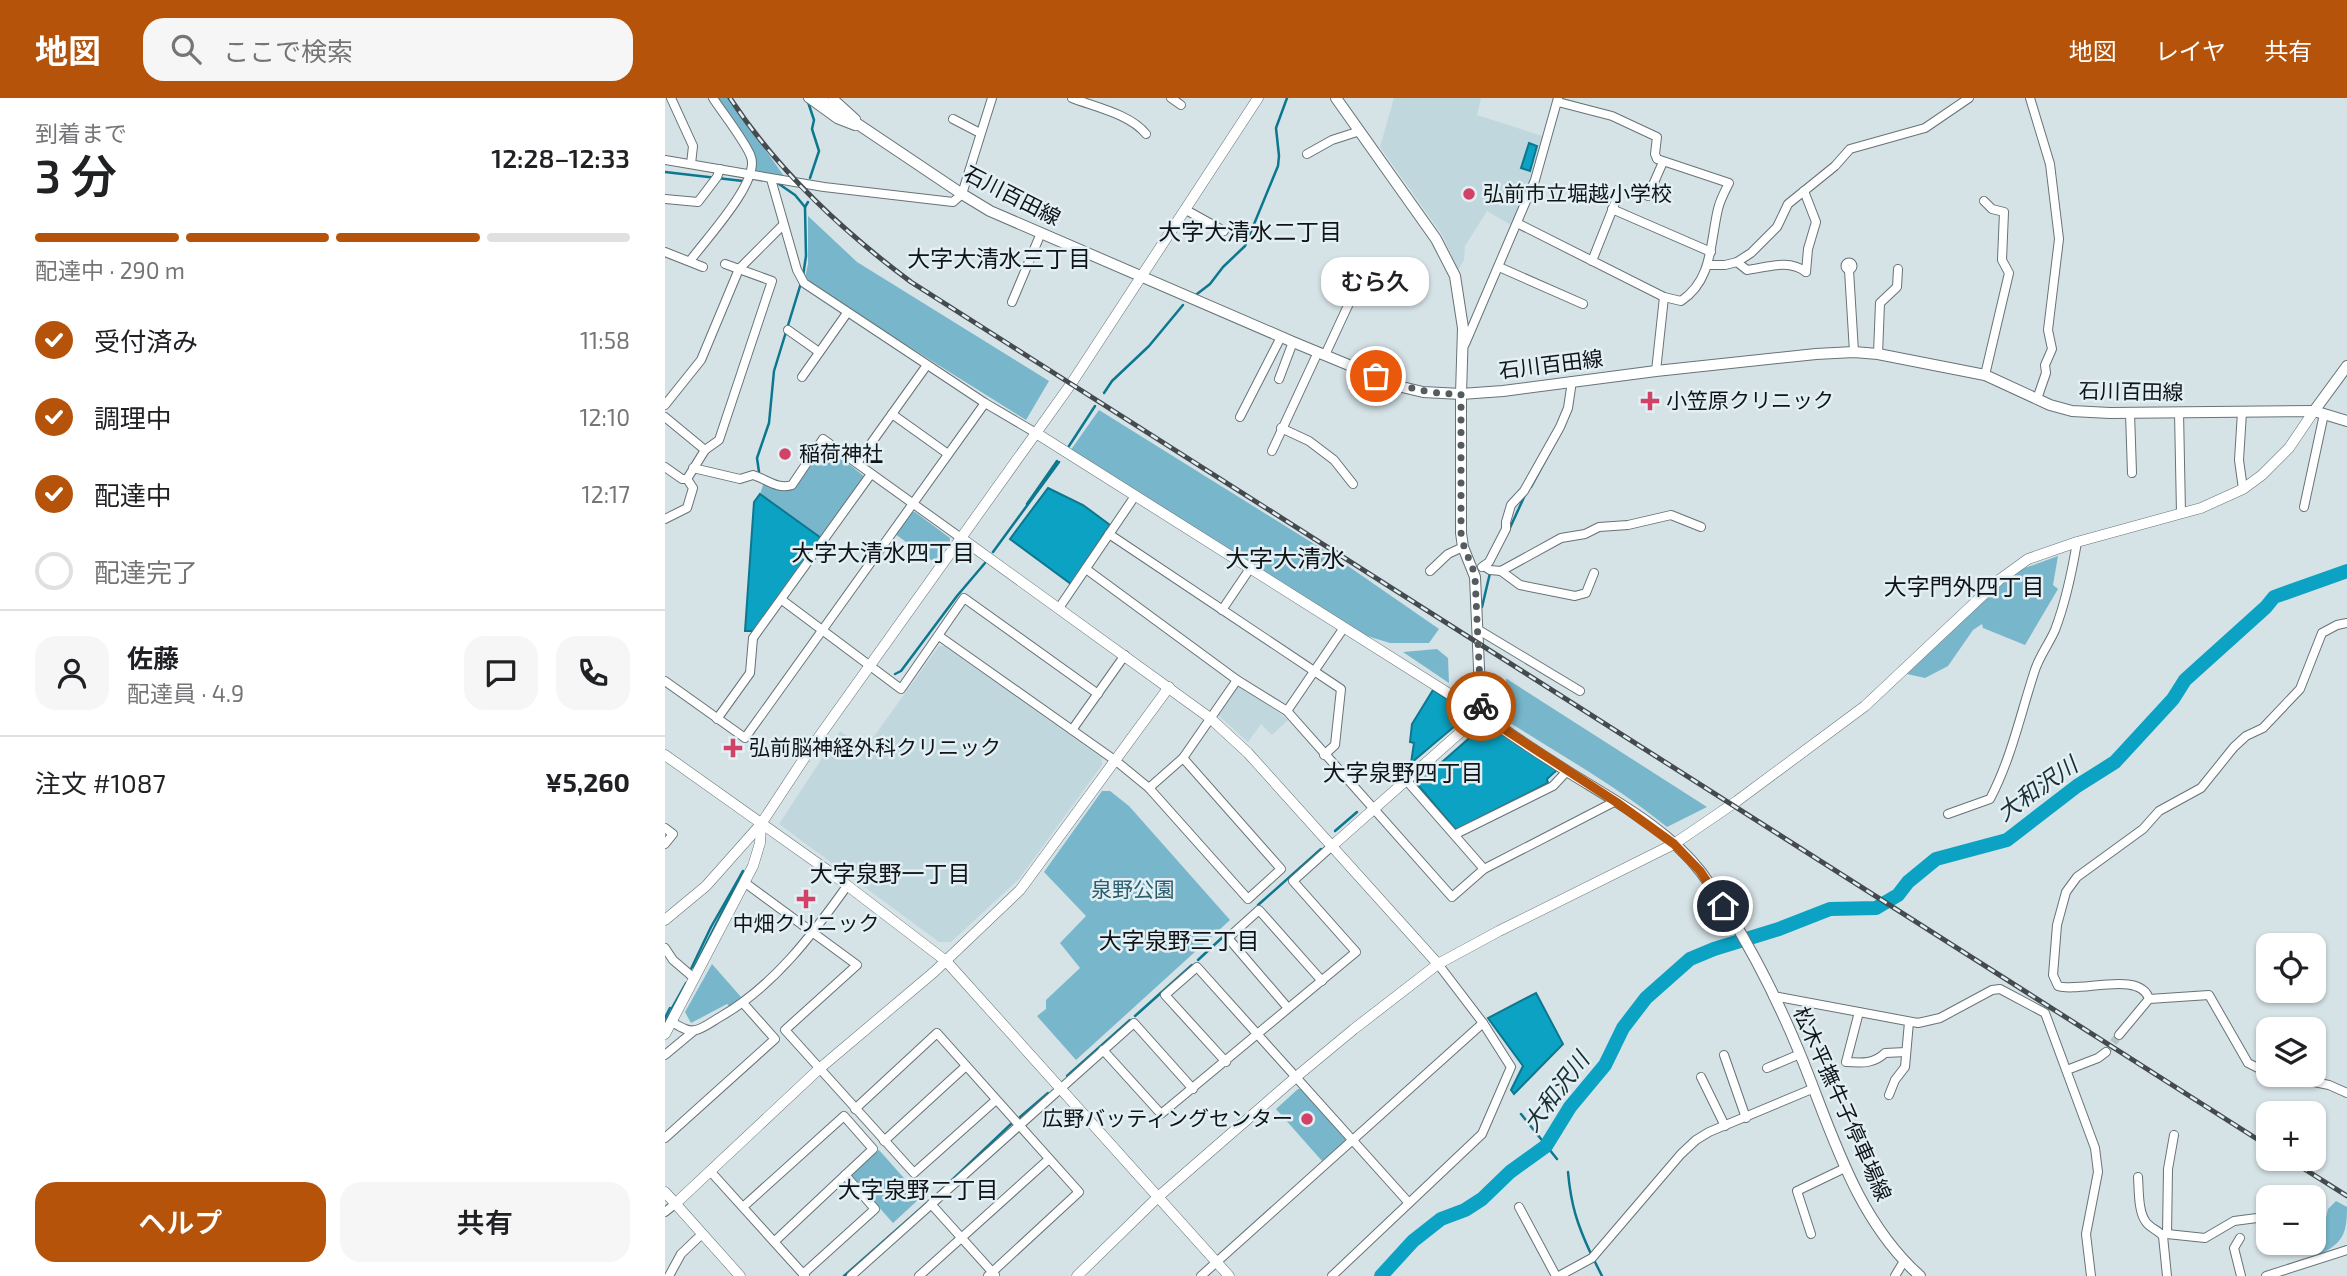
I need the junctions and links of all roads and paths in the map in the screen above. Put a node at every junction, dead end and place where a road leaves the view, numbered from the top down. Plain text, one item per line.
1 (671, 98) edge
2 (713, 98) edge
3 (808, 98) edge
4 (819, 98) edge
5 (833, 98) edge
6 (992, 98) edge
7 (1072, 98) edge
8 (1171, 98) edge
9 (1258, 98) edge
10 (1336, 98) edge
11 (1969, 98) edge
12 (2030, 98) edge
13 (1558, 100) edge
14 (1181, 105) dead end
15 (953, 119) dead end
16 (867, 131) junction
17 (1360, 131) junction
18 (980, 132) junction
19 (1146, 134) dead end
20 (1307, 154) dead end
21 (665, 160) edge
22 (1663, 162) junction
23 (691, 164) junction
24 (717, 175) junction
25 (751, 175) junction
26 (771, 178) junction
27 (1804, 191) junction
28 (962, 194) junction
29 (1647, 196) dead end
30 (1616, 198) dead end
31 (665, 199) edge
32 (1984, 201) dead end
33 (1612, 209) junction
34 (1186, 210) junction
35 (1517, 223) junction
36 (783, 225) junction
37 (1224, 230) dead end
38 (1041, 233) junction
39 (665, 252) edge
40 (1711, 252) junction
41 (1847, 252) dead end
42 (690, 261) junction
43 (1592, 261) junction
44 (1737, 262) junction
45 (725, 264) dead end
46 (1708, 265) junction
47 (703, 267) dead end
48 (1499, 267) junction
49 (739, 269) junction
50 (1898, 269) dead end
51 (1141, 278) junction
52 (1358, 284) dead end
53 (1664, 297) junction
54 (1012, 302) dead end
55 (1583, 304) dead end
56 (847, 313) junction
57 (788, 330) dead end
58 (1281, 337) junction
59 (1293, 342) junction
60 (1464, 347) junction
61 (819, 352) junction
62 (1854, 352) junction
63 (1321, 353) junction
64 (1878, 354) junction
65 (927, 365) junction
66 (2347, 366) edge
67 (1656, 371) junction
68 (1985, 374) junction
69 (801, 377) dead end
70 (1279, 379) dead end
71 (1572, 381) junction
72 (1461, 394) junction
73 (2037, 399) junction
74 (985, 403) junction
75 (665, 405) edge
76 (2179, 412) junction
77 (2242, 412) junction
78 (2130, 413) junction
79 (2319, 413) junction
80 (892, 414) junction
81 (665, 417) edge
82 (1240, 417) dead end
83 (2347, 421) edge
84 (1281, 428) junction
85 (1036, 433) junction
86 (705, 450) junction
87 (1272, 451) dead end
88 (948, 454) junction
89 (857, 463) junction
90 (665, 467) edge
91 (693, 468) junction
92 (2132, 473) dead end
93 (871, 474) junction
94 (687, 479) junction
95 (1353, 484) dead end
96 (2243, 489) junction
97 (1135, 496) junction
98 (912, 504) junction
99 (2304, 507) dead end
100 (2181, 513) junction
101 (665, 519) edge
102 (1701, 527) dead end
103 (1109, 534) junction
104 (961, 538) junction
105 (2077, 542) junction
106 (1462, 547) junction
107 (1479, 567) junction
108 (1086, 569) junction
109 (1249, 570) junction
110 (1430, 571) dead end
111 (1501, 571) junction
112 (1594, 573) dead end
113 (782, 600) junction
114 (1059, 608) junction
115 (1222, 610) junction
116 (2347, 623) edge
117 (821, 629) junction
118 (1343, 629) junction
119 (1477, 629) junction
120 (939, 636) junction
121 (1125, 655) junction
122 (870, 664) junction
123 (1313, 671) junction
124 (1237, 680) junction
125 (665, 681) edge
126 (1169, 687) junction
127 (1580, 691) dead end
128 (1098, 695) junction
129 (1287, 711) junction
130 (1481, 714) junction
131 (1210, 718) junction
132 (717, 719) junction
133 (1072, 730) junction
134 (665, 755) edge
135 (1324, 755) junction
136 (1183, 758) junction
137 (1116, 761) junction
138 (1567, 771) junction
139 (1407, 781) junction
140 (1149, 788) junction
141 (1616, 802) junction
142 (1373, 809) junction
143 (1948, 814) dead end
144 (761, 824) junction
145 (665, 828) edge
146 (1456, 834) junction
147 (665, 844) edge
148 (1674, 844) junction
149 (1332, 846) junction
150 (1484, 869) junction
151 (744, 882) junction
152 (848, 886) junction
153 (665, 920) edge
154 (814, 933) junction
155 (665, 948) edge
156 (673, 960) junction
157 (946, 961) junction
158 (1438, 964) junction
159 (665, 968) edge
160 (694, 978) junction
161 (1322, 981) junction
162 (1773, 996) junction
163 (2149, 999) junction
164 (743, 1003) junction
165 (1289, 1009) junction
166 (1859, 1012) junction
167 (671, 1022) junction
168 (1909, 1022) junction
169 (1483, 1023) junction
170 (695, 1030) junction
171 (665, 1034) edge
172 (1258, 1035) junction
173 (2119, 1035) tunnel mouth
174 (1103, 1050) junction
175 (1906, 1052) junction
176 (2106, 1052) tunnel mouth
177 (1800, 1054) junction
178 (665, 1055) edge
179 (1724, 1055) dead end
180 (1226, 1062) junction
181 (966, 1066) junction
182 (1767, 1068) dead end
183 (819, 1069) junction
184 (2067, 1070) junction
185 (1296, 1077) junction
186 (1701, 1077) dead end
187 (1061, 1088) junction
188 (1193, 1089) junction
189 (1812, 1089) junction
190 (2347, 1093) edge
191 (1889, 1095) dead end
192 (996, 1100) junction
193 (855, 1109) junction
194 (1746, 1118) junction
195 (1018, 1125) junction
196 (1725, 1126) junction
197 (2174, 1135) dead end
198 (665, 1138) edge
199 (884, 1141) junction
200 (1353, 1141) junction
201 (1049, 1159) junction
202 (1845, 1168) junction
203 (711, 1172) junction
204 (845, 1175) junction
205 (2138, 1177) dead end
206 (665, 1192) edge
207 (1158, 1198) junction
208 (1409, 1203) junction
209 (675, 1204) junction
210 (931, 1204) junction
211 (1519, 1206) dead end
212 (743, 1207) junction
213 (665, 1212) edge
214 (2256, 1218) edge
215 (702, 1234) junction
216 (1811, 1234) dead end
217 (2165, 1235) junction
218 (961, 1238) junction
219 (2240, 1238) dead end
220 (775, 1241) junction
221 (2347, 1250) edge
222 (1904, 1261) junction
223 (1216, 1262) junction
224 (2301, 1271) edge
225 (804, 1275) edge
226 (992, 1275) edge
227 (669, 1276) edge
228 (740, 1276) edge
229 (851, 1276) edge
230 (919, 1276) edge
231 (1077, 1276) edge
232 (1201, 1276) edge
233 (1229, 1276) edge
234 (1332, 1276) edge
235 (1557, 1276) edge
236 (1895, 1276) edge
237 (1920, 1276) edge
238 (2091, 1276) edge
239 (2167, 1276) edge
240 (2241, 1276) edge
241 (2266, 1276) edge

1 - 23 street
2 - 25 street
3 - 16 street
4 - 16 main road, 石川百田線
5 - 16 street
6 - 18 street
7 - 19 street
8 - 14 street
9 - 34 street
10 - 17 main road
11 - 27 street
12 - 73 street
13 - 22 street
13 - 35 street
15 - 18 street
16 - 28 main road, 石川百田線
17 - 20 street
17 - 60 main road
18 - 28 street
21 - 23 street
22 - 29 street
22 - 40 street
23 - 24 street
24 - 25 street
24 - 31 street
25 - 26 street
25 - 42 street
26 - 28 street
26 - 36 street
27 - 44 street
27 - 44 street
28 - 38 main road, 石川百田線
30 - 33 street
32 - 68 street
33 - 40 street
33 - 43 street
34 - 37 street
34 - 51 street
35 - 43 street
35 - 48 street
36 - 49 street
36 - 56 street
38 - 51 main road, 石川百田線
38 - 54 street
39 - 42 street
40 - 46 street
41 - 62 street
42 - 47 street
43 - 53 street
44 - 46 street
45 - 49 street
46 - 53 street
48 - 55 street
48 - 60 street
49 - 75 street
49 - 86 street
50 - 64 street
51 - 58 main road, 石川百田線
51 - 85 street
52 - 63 street
53 - 67 street
56 - 61 street
56 - 65 street
57 - 61 street
58 - 59 main road, 石川百田線
58 - 82 street
59 - 63 main road, 石川百田線
59 - 70 street
60 - 72 main road
61 - 69 street
62 - 64 main road, 石川百田線
62 - 67 main road, 石川百田線
63 - 72 main road, 石川百田線
63 - 84 street
64 - 68 main road, 石川百田線
65 - 74 street
65 - 80 street
66 - 79 main road
67 - 71 main road, 石川百田線
68 - 73 main road, 石川百田線
71 - 72 main road, 石川百田線
71 - 107 street
72 - 106 main road
73 - 78 main road, 石川百田線
74 - 85 street
74 - 88 street
76 - 77 main road, 石川百田線
76 - 78 main road, 石川百田線
76 - 100 street
77 - 79 main road, 石川百田線
77 - 96 street
78 - 92 street
79 - 83 main road, 石川百田線
79 - 96 street
79 - 99 street
80 - 88 street
80 - 89 street
81 - 86 street
84 - 87 street
84 - 95 street
85 - 97 street
85 - 104 street
86 - 91 street
88 - 98 street
89 - 91 street
89 - 93 street
90 - 94 street
91 - 94 street
93 - 98 street
93 - 113 street
94 - 101 street
96 - 100 street
97 - 103 street
97 - 109 street
98 - 104 street
98 - 117 street
100 - 105 street
102 - 111 street
103 - 108 street
103 - 115 street
104 - 114 street
104 - 122 street
105 - 143 street
105 - 148 street
106 - 107 main road
106 - 110 street
107 - 111 street
107 - 119 main road
108 - 114 street
108 - 124 street
109 - 115 street
109 - 118 street
111 - 112 street
113 - 117 street
113 - 132 street
114 - 121 street
115 - 123 street
116 - 163 street
117 - 122 street
117 - 132 street
118 - 123 street
118 - 130 street
119 - 127 street
119 - 130 main road
120 - 122 street
120 - 128 street
120 - 133 street
121 - 126 street
121 - 128 street
122 - 144 street
123 - 129 street
123 - 135 street
124 - 129 street
124 - 131 street
125 - 132 street
126 - 131 street
126 - 137 street
128 - 133 street
129 - 135 street
130 - 138 main road
130 - 139 street
131 - 136 street
131 - 149 street
133 - 137 street
134 - 144 street
135 - 142 street
136 - 140 street
136 - 140 street
137 - 140 street
137 - 157 street
138 - 141 main road
138 - 146 street
139 - 142 street
139 - 146 street
141 - 148 main road
141 - 150 street
142 - 149 street
142 - 150 street
144 - 151 street
144 - 152 street
144 - 153 street
145 - 147 street
146 - 150 street
148 - 158 street
148 - 162 main road, 松木平撫牛子停車場線
149 - 158 street
149 - 161 street
151 - 154 street
151 - 160 street
152 - 154 street
152 - 157 street
154 - 164 street
154 - 183 street
155 - 156 street
156 - 159 street
156 - 160 street
157 - 183 street
157 - 187 street
158 - 169 street
158 - 185 street
160 - 167 street
161 - 165 street
161 - 165 street
162 - 166 street
162 - 177 main road, 松木平撫牛子停車場線
163 - 173 street
163 - 190 street
164 - 170 street
164 - 198 street
165 - 172 street
166 - 168 street
166 - 175 street
167 - 170 street
167 - 171 street
168 - 175 street
168 - 184 street
169 - 200 street
169 - 208 street
170 - 178 street
172 - 180 street
172 - 180 street
172 - 185 street
174 - 187 street
174 - 188 street
174 - 188 street
175 - 191 street
176 - 184 street
177 - 182 street
177 - 189 main road, 松木平撫牛子停車場線
179 - 194 street
180 - 188 street
181 - 192 street
181 - 193 street
181 - 199 street
183 - 193 street
183 - 203 street
184 - 238 street
185 - 200 street
185 - 207 street
186 - 196 street
187 - 195 street
187 - 207 street
189 - 194 street
189 - 202 main road, 松木平撫牛子停車場線
192 - 195 street
192 - 199 street
193 - 199 street
194 - 196 street
195 - 201 street
195 - 210 street
196 - 235 street
197 - 217 street
200 - 208 street
200 - 223 street
201 - 218 street
201 - 226 street
202 - 216 street
202 - 222 main road, 松木平撫牛子停車場線
203 - 209 street
203 - 212 street
204 - 212 street
204 - 220 street
204 - 225 street
205 - 217 street
206 - 209 street
207 - 223 street
207 - 231 street
208 - 234 street
209 - 213 street
209 - 215 street
210 - 218 street
210 - 229 street
211 - 235 street
212 - 220 street
214 - 217 street
215 - 227 street
215 - 228 street
217 - 239 street
218 - 226 street
218 - 230 street
219 - 240 street
220 - 225 street
221 - 224 street
222 - 236 street
222 - 237 main road, 松木平撫牛子停車場線
223 - 232 street
223 - 233 street
224 - 241 street

